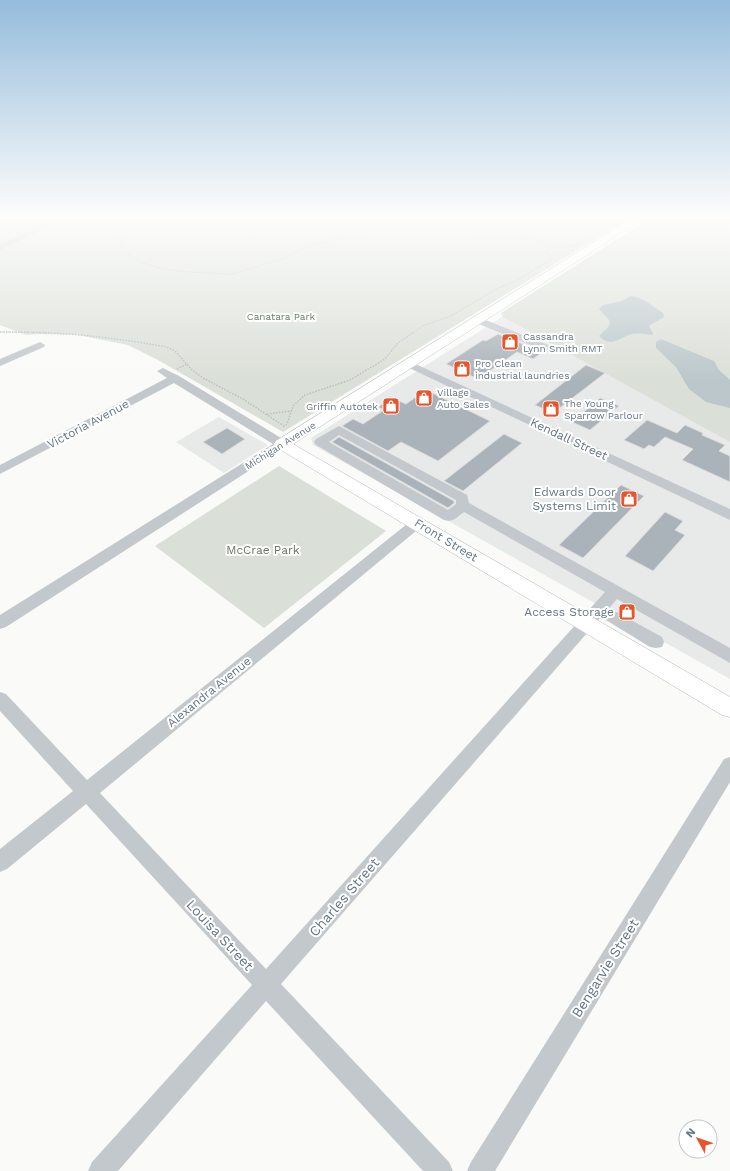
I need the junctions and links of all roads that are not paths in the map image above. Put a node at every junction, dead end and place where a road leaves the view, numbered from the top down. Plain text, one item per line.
1 (554, 272) edge
2 (478, 320) junction
3 (40, 345) dead end
4 (549, 349) dead end
5 (0, 363) edge
6 (409, 364) junction
7 (171, 373) joint
8 (282, 444) junction
9 (410, 469) junction
10 (0, 470) edge
11 (392, 484) junction
12 (463, 505) junction
13 (730, 515) edge
14 (417, 523) junction
15 (614, 591) junction
16 (592, 616) junction
17 (0, 623) edge
18 (656, 642) dead end
19 (730, 656) edge
20 (0, 699) edge
21 (730, 708) edge
22 (730, 765) edge
23 (86, 792) junction
24 (0, 862) edge
25 (266, 986) junction
26 (101, 1171) edge
27 (440, 1171) edge
28 (480, 1171) edge

1 - 2 main road, Michigan Avenue
2 - 4 street
2 - 6 main road, Michigan Avenue
3 - 5 street
6 - 8 main road, Michigan Avenue
6 - 13 street, Kendall Street
7 - 8 street, Front Street
7 - 10 street, Victoria Avenue
8 - 14 main road, Front Street
8 - 17 street, Michigan Avenue
9 - 11 street
9 - 11 street
9 - 12 street
11 - 12 street
12 - 15 street
14 - 16 main road, Front Street
14 - 23 street, Alexandra Avenue
15 - 16 street, Charles Street
15 - 19 street
16 - 18 street
16 - 21 main road, Front Street
16 - 25 street, Charles Street
20 - 23 street, Louisa Street
22 - 28 street, Bengarvie Street
23 - 24 street, Alexandra Avenue
23 - 25 street, Louisa Street
25 - 26 street, Charles Street
25 - 27 street, Louisa Street

